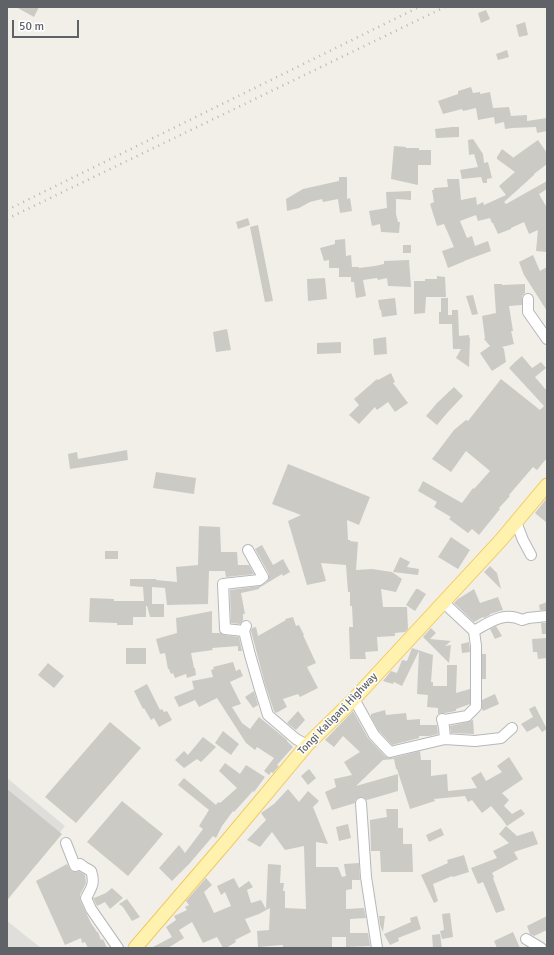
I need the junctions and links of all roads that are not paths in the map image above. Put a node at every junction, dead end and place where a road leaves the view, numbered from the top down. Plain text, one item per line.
1 (528, 299) dead end
2 (547, 339) edge
3 (547, 485) edge
4 (516, 522) junction
5 (248, 550) dead end
6 (531, 555) dead end
7 (443, 602) junction
8 (547, 616) edge
9 (474, 630) junction
10 (354, 699) junction
11 (512, 728) dead end
12 (445, 739) junction
13 (307, 745) junction
14 (361, 803) dead end
15 (66, 843) dead end
16 (526, 939) dead end
17 (118, 948) edge
18 (135, 948) edge
19 (377, 948) edge
20 (541, 948) edge

1 - 2 street
3 - 4 main road, Tongi Kaliganj Highway
4 - 6 street
4 - 7 main road, Tongi Kaliganj Highway
5 - 13 street
7 - 9 street
7 - 10 main road, Tongi Kaliganj Highway
8 - 9 street
9 - 12 street
10 - 12 street
10 - 13 main road, Tongi Kaliganj Highway
11 - 12 street
13 - 18 main road, Tongi Kaliganj Highway
14 - 19 street
15 - 17 street
16 - 20 street

